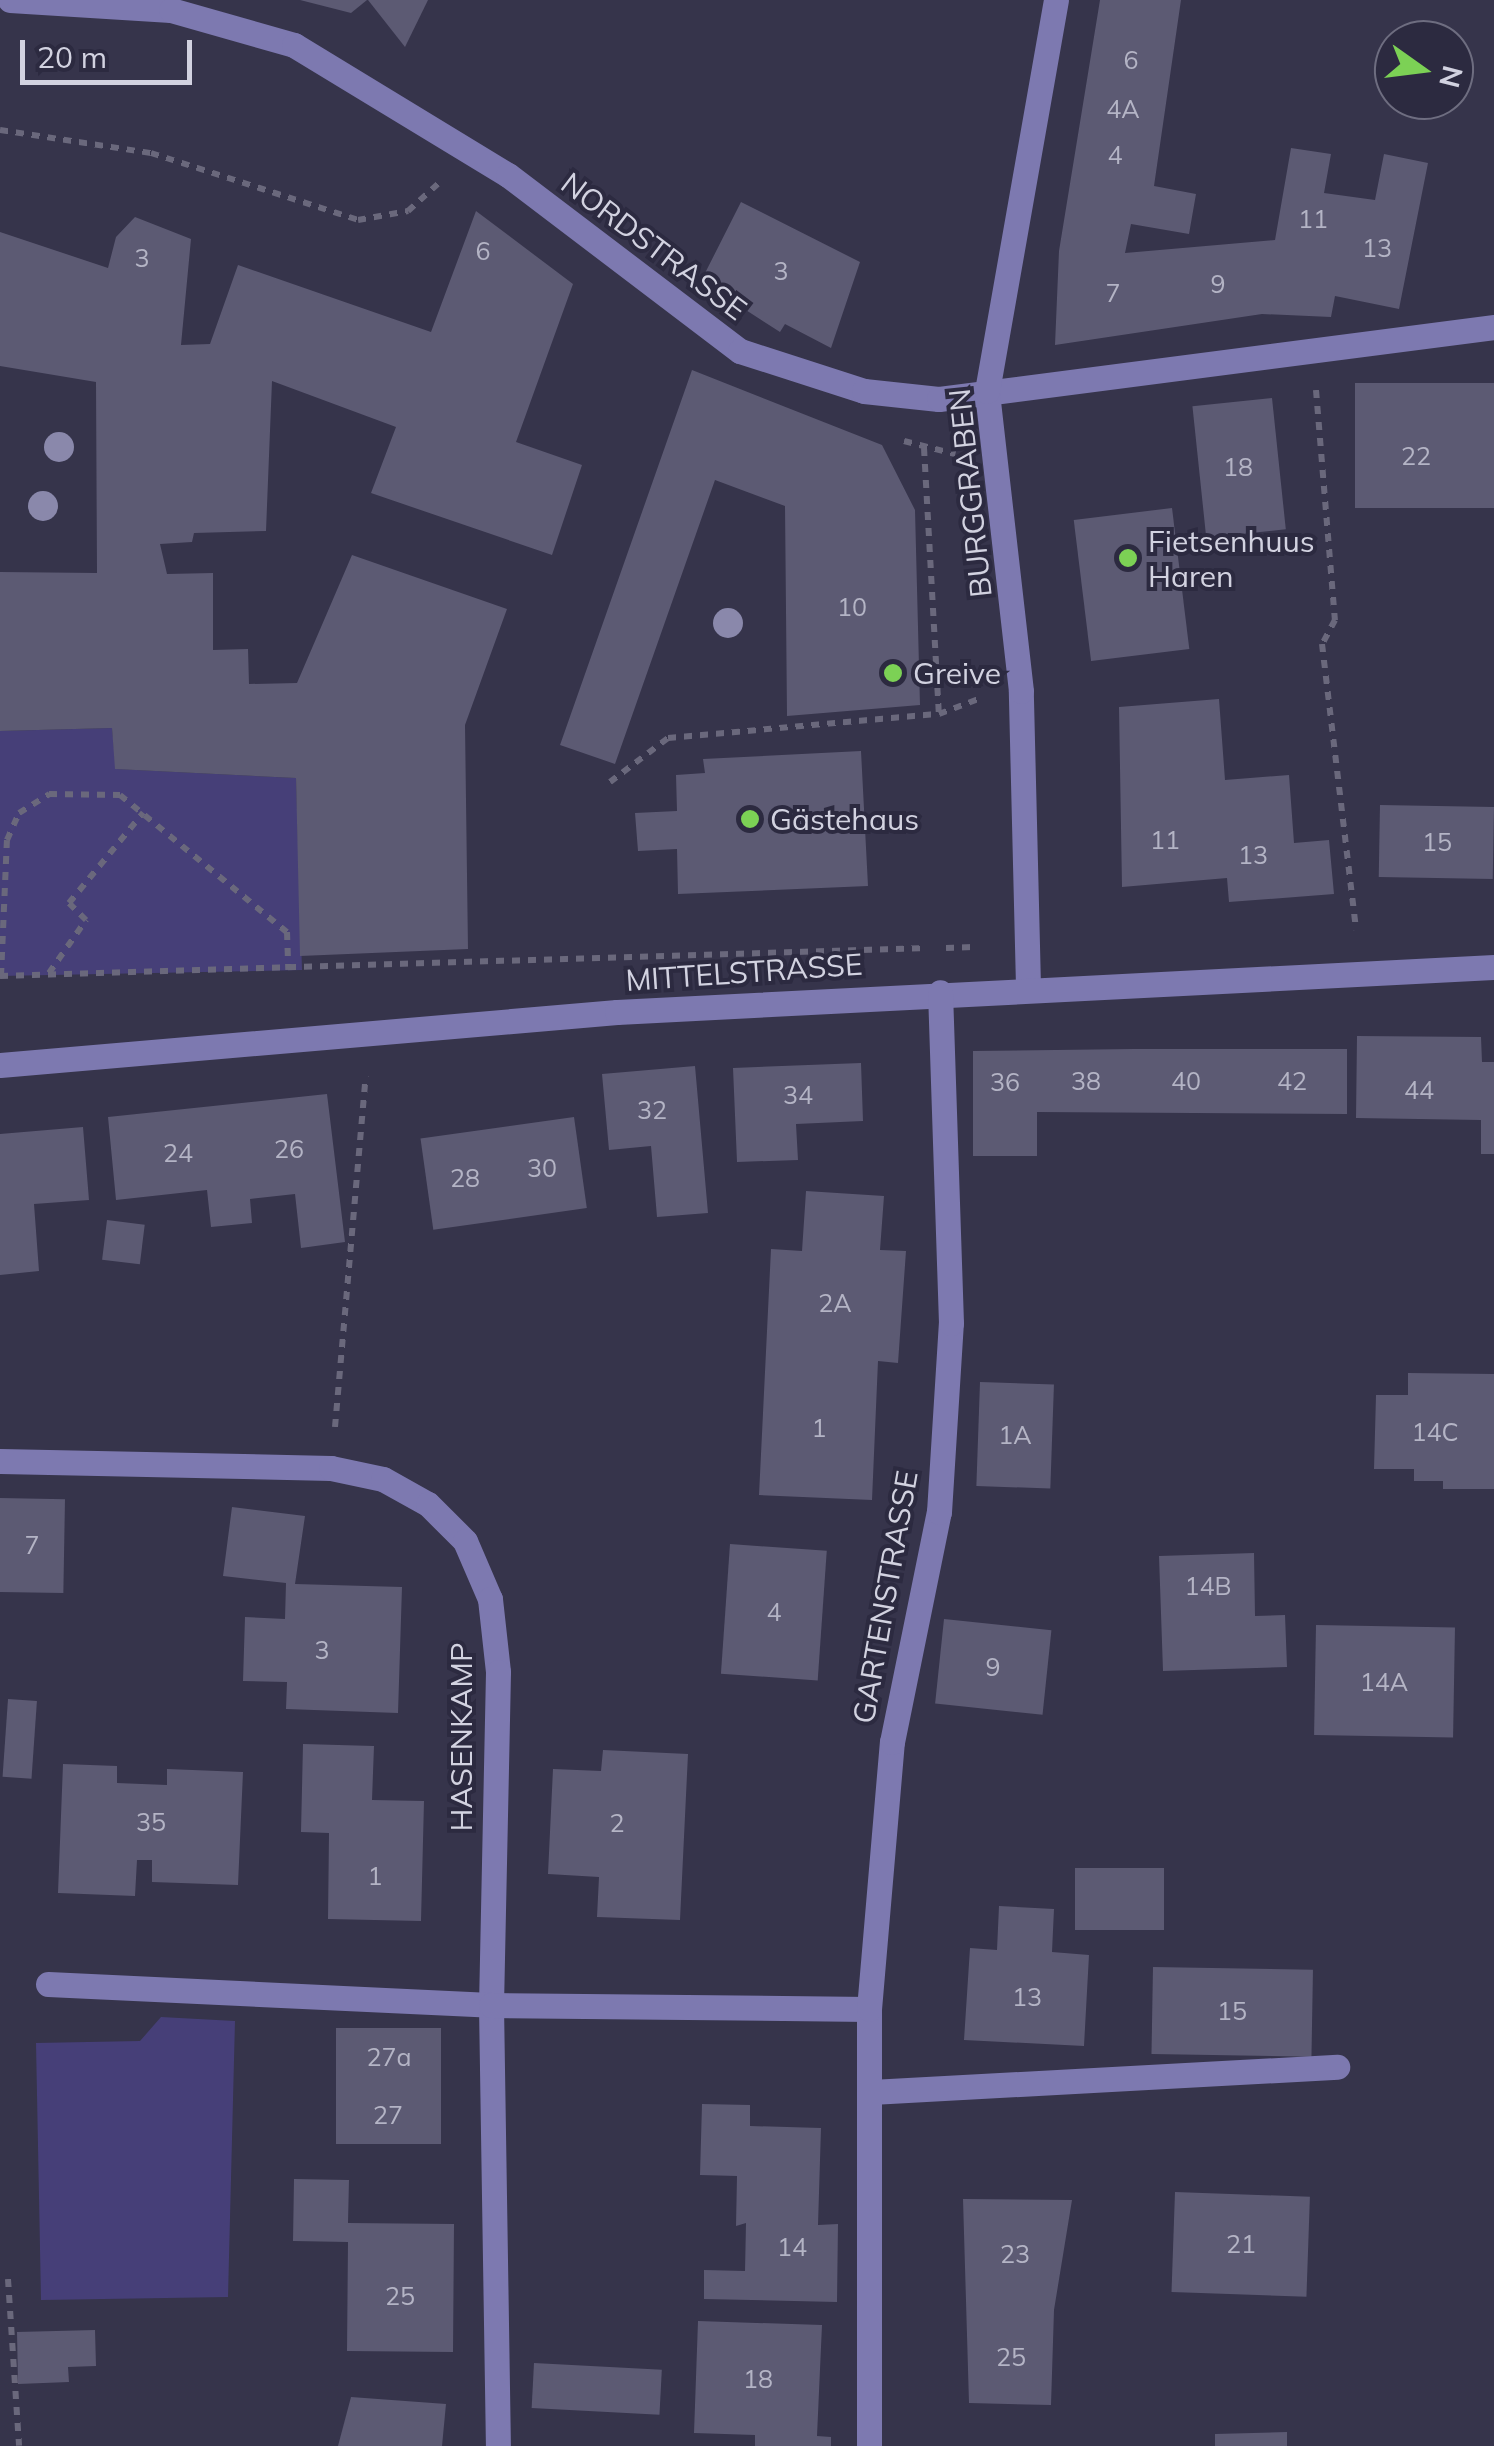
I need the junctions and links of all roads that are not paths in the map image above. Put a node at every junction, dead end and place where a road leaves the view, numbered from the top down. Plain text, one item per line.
1 (10, 0) edge
2 (1056, 0) edge
3 (173, 5) edge
4 (1494, 327) edge
5 (987, 392) junction
6 (1494, 967) edge
7 (1028, 986) junction
8 (940, 992) junction
9 (0, 1065) edge
10 (0, 1462) edge
11 (48, 1984) dead end
12 (491, 2005) junction
13 (869, 2009) junction
14 (1337, 2067) dead end
15 (871, 2092) junction
16 (498, 2446) edge
17 (869, 2446) edge

1 - 3 street, NORDSTRASSE
2 - 5 street, BURGGRABEN
3 - 5 street, NORDSTRASSE
4 - 5 street, NORDSTRASSE
5 - 7 street, BURGGRABEN
6 - 7 street, MITTELSTRASSE
7 - 8 street, MITTELSTRASSE
8 - 9 street, MITTELSTRASSE
8 - 13 street, GARTENSTRASSE
10 - 12 street, HASENKAMP
11 - 12 street
12 - 13 street
12 - 16 street, HASENKAMP
13 - 15 street, GARTENSTRASSE
14 - 15 street
15 - 17 street, GARTENSTRASSE

